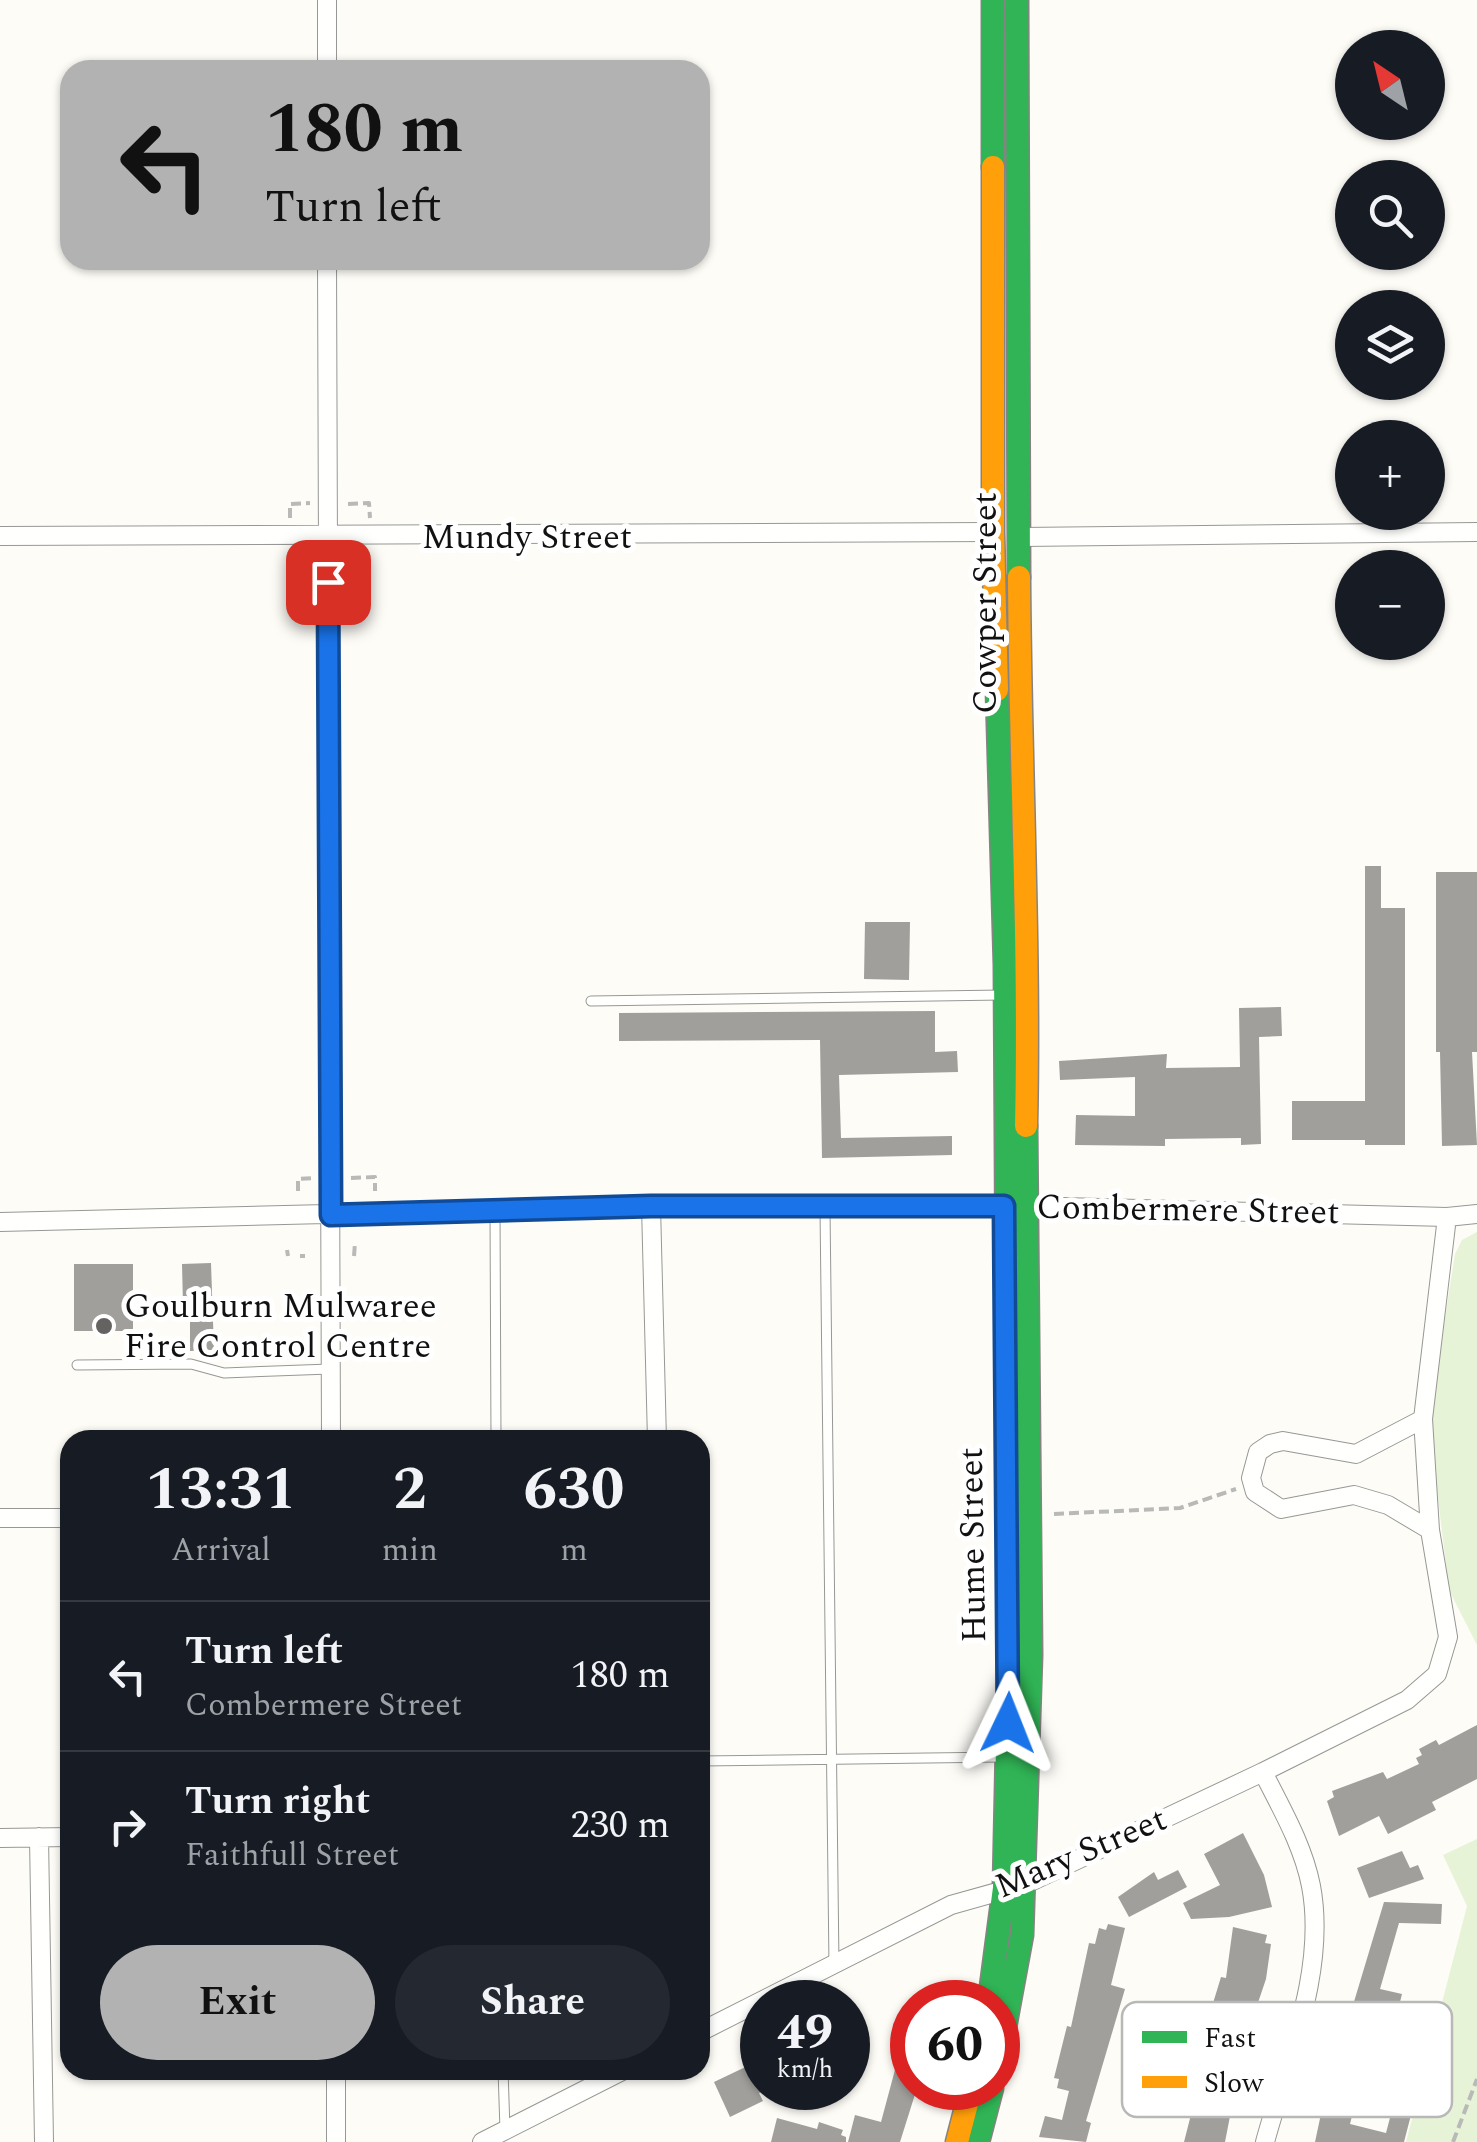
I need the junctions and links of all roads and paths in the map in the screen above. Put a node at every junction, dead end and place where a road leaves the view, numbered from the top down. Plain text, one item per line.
1 (326, 0) edge
2 (993, 0) edge
3 (1016, 0) edge
4 (327, 60) edge
5 (327, 270) edge
6 (315, 504) dead end
7 (348, 504) dead end
8 (291, 523) dead end
9 (370, 523) dead end
10 (994, 532) junction
11 (1477, 532) edge
12 (0, 536) edge
13 (1021, 537) junction
14 (327, 538) junction
15 (292, 563) dead end
16 (315, 583) dead end
17 (1005, 995) junction
18 (590, 1001) dead end
19 (314, 1178) dead end
20 (351, 1178) dead end
21 (375, 1191) dead end
22 (298, 1192) dead end
23 (651, 1206) junction
24 (1015, 1206) junction
25 (496, 1209) junction
26 (825, 1209) junction
27 (1477, 1214) edge
28 (331, 1215) junction
29 (1447, 1217) junction
30 (0, 1222) edge
31 (355, 1243) dead end
32 (354, 1256) dead end
33 (77, 1365) dead end
34 (330, 1369) junction
35 (1423, 1419) junction
36 (331, 1430) edge
37 (496, 1430) edge
38 (657, 1430) edge
39 (1252, 1482) junction
40 (1029, 1514) junction
41 (0, 1518) edge
42 (60, 1518) edge
43 (1430, 1530) junction
44 (1007, 1757) junction
45 (710, 1761) edge
46 (830, 1761) junction
47 (1263, 1772) junction
48 (38, 1837) junction
49 (60, 1837) edge
50 (0, 1838) edge
51 (1015, 1886) junction
52 (834, 1966) junction
53 (994, 1980) edge
54 (1014, 1980) edge
55 (1302, 2002) edge
56 (710, 2027) edge
57 (1477, 2079) edge
58 (336, 2080) edge
59 (504, 2080) edge
60 (604, 2080) edge
61 (965, 2110) edge
62 (986, 2110) edge
63 (1272, 2117) edge
64 (504, 2130) junction
65 (44, 2142) edge
66 (336, 2142) edge
67 (482, 2142) edge
68 (957, 2142) edge
69 (978, 2142) edge
70 (1265, 2142) edge
71 (1454, 2142) edge

1 - 4 street
2 - 10 main road, Cowper Street
3 - 13 main road, Cowper Street
5 - 14 street
6 - 8 path
7 - 9 path
10 - 14 street, Mundy Street
10 - 17 main road, Cowper Street
11 - 13 street
12 - 14 street, Mundy Street
13 - 24 main road, Cowper Street
14 - 28 street
15 - 16 path
17 - 18 lane
17 - 24 main road, Cowper Street
19 - 22 path
20 - 21 path
23 - 25 street, Combermere Street
23 - 26 street, Combermere Street
23 - 38 street
24 - 26 street, Combermere Street
24 - 29 street, Combermere Street
24 - 40 main road, Hume Street
24 - 44 main road, Hume Street
25 - 28 street, Combermere Street
25 - 37 lane
26 - 46 lane
27 - 29 street, Combermere Street
28 - 30 street, Combermere Street
28 - 34 street
29 - 35 street
31 - 32 path
33 - 34 lane
34 - 36 street
35 - 39 street
35 - 43 street
39 - 40 path
39 - 43 street
40 - 51 main road, Hume Street
41 - 42 street
43 - 47 street, Mary Street
44 - 46 lane
44 - 51 main road, Hume Street
45 - 46 lane
46 - 52 lane
47 - 51 street, Mary Street
47 - 55 street
48 - 49 street
48 - 50 street
48 - 65 street
51 - 52 street, Mary Street
51 - 53 main road, Hume Street
51 - 54 main road, Hume Street
52 - 56 street, Mary Street
57 - 71 path
58 - 66 street
59 - 64 lane
60 - 64 street
61 - 68 main road
62 - 69 main road
63 - 70 street
64 - 67 street

